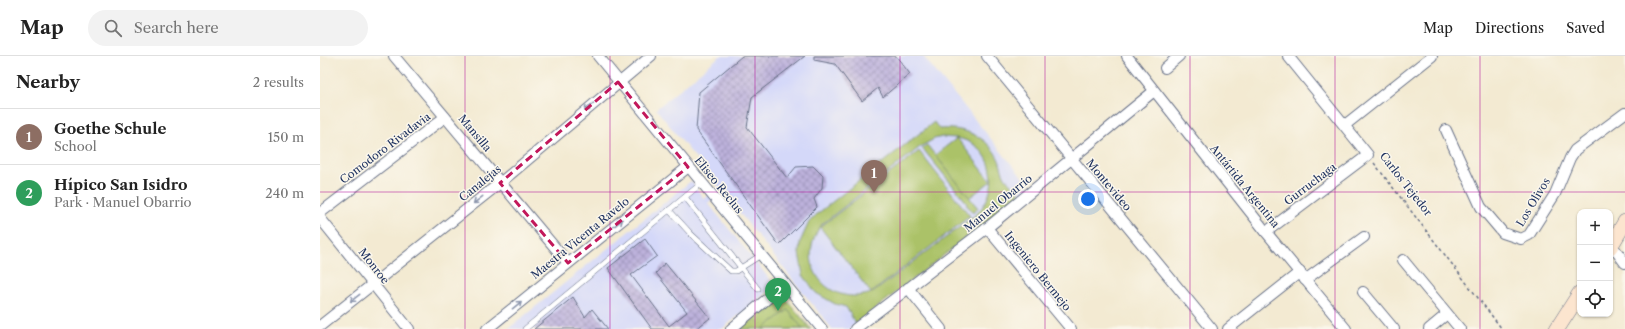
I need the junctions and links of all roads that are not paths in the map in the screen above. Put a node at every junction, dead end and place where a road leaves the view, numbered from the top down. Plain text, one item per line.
1 (394, 56) edge
2 (598, 56) edge
3 (651, 56) edge
4 (987, 56) edge
5 (1127, 56) edge
6 (1179, 56) edge
7 (1288, 56) edge
8 (1432, 56) edge
9 (1165, 68) dead end
10 (618, 82) junction
11 (1154, 91) junction
12 (1625, 113) edge
13 (445, 117) junction
14 (1345, 125) junction
15 (1446, 130) dead end
16 (1368, 155) joint
17 (1071, 158) junction
18 (688, 167) junction
19 (500, 182) junction
20 (702, 183) junction
21 (685, 197) junction
22 (669, 210) junction
23 (320, 213) edge
24 (320, 218) edge
25 (1625, 222) edge
26 (987, 228) junction
27 (1266, 232) junction
28 (1364, 237) dead end
29 (1613, 242) edge
30 (1613, 248) edge
31 (761, 255) junction
32 (1403, 260) dead end
33 (568, 263) junction
34 (1625, 264) edge
35 (742, 268) junction
36 (1302, 276) junction
37 (373, 284) junction
38 (785, 284) junction
39 (908, 288) junction
40 (758, 289) dead end
41 (1363, 292) dead end
42 (1577, 298) edge
43 (1447, 314) junction
44 (320, 326) edge
45 (408, 329) edge
46 (487, 329) edge
47 (525, 329) edge
48 (731, 329) edge
49 (822, 329) edge
50 (855, 329) edge
51 (941, 329) edge
52 (1071, 329) edge
53 (1212, 329) edge
54 (1228, 329) edge
55 (1346, 329) edge
56 (1394, 329) edge
57 (1429, 329) edge
58 (1460, 329) edge
59 (1557, 329) edge

1 - 13 street, Mansilla
2 - 10 street, Eliseo Reclus
3 - 10 street, Canalejas
4 - 17 street, Montevideo
5 - 11 street, Antártida Argentina
6 - 9 street
7 - 14 street, Carlos Tejedor
8 - 14 street
10 - 18 street, Eliseo Reclus
10 -> 19 street, Canalejas
11 - 17 street, Manuel Obarrio
11 - 27 street, Antártida Argentina
12 - 15 street, Los Olivos
13 - 19 street, Mansilla
13 - 23 street, Comodoro Rivadavia
14 - 16 street, Carlos Tejedor
16 - 27 street, Gurruchaga
17 - 26 street, Manuel Obarrio
17 - 53 street, Montevideo
18 - 20 street, Eliseo Reclus
33 -> 18 street, Maestra Vicenta Ravelo
19 - 33 street, Mansilla
19 -> 37 street, Canalejas
20 - 21 lane
20 - 31 street, Eliseo Reclus
21 - 22 lane
21 - 35 lane
22 - 35 lane
22 - 47 lane
24 - 37 street, Monroe
25 - 29 main road
26 - 39 street, Manuel Obarrio
26 - 52 street, Ingeniero Bermejo
27 - 36 street, Antártida Argentina
28 - 36 street
30 - 34 street
31 - 35 lane
31 - 38 street, Eliseo Reclus
32 - 43 street
46 -> 33 street, Maestra Vicenta Ravelo
35 - 40 lane
36 - 54 street
36 - 55 street, Antártida Argentina
37 -> 44 street, Canalejas
37 - 45 street, Monroe
38 - 48 street
38 - 49 street, Eliseo Reclus
39 - 50 street, Manuel Obarrio
39 - 51 street
41 - 56 street
42 - 59 main road
43 - 57 street
43 - 58 street

